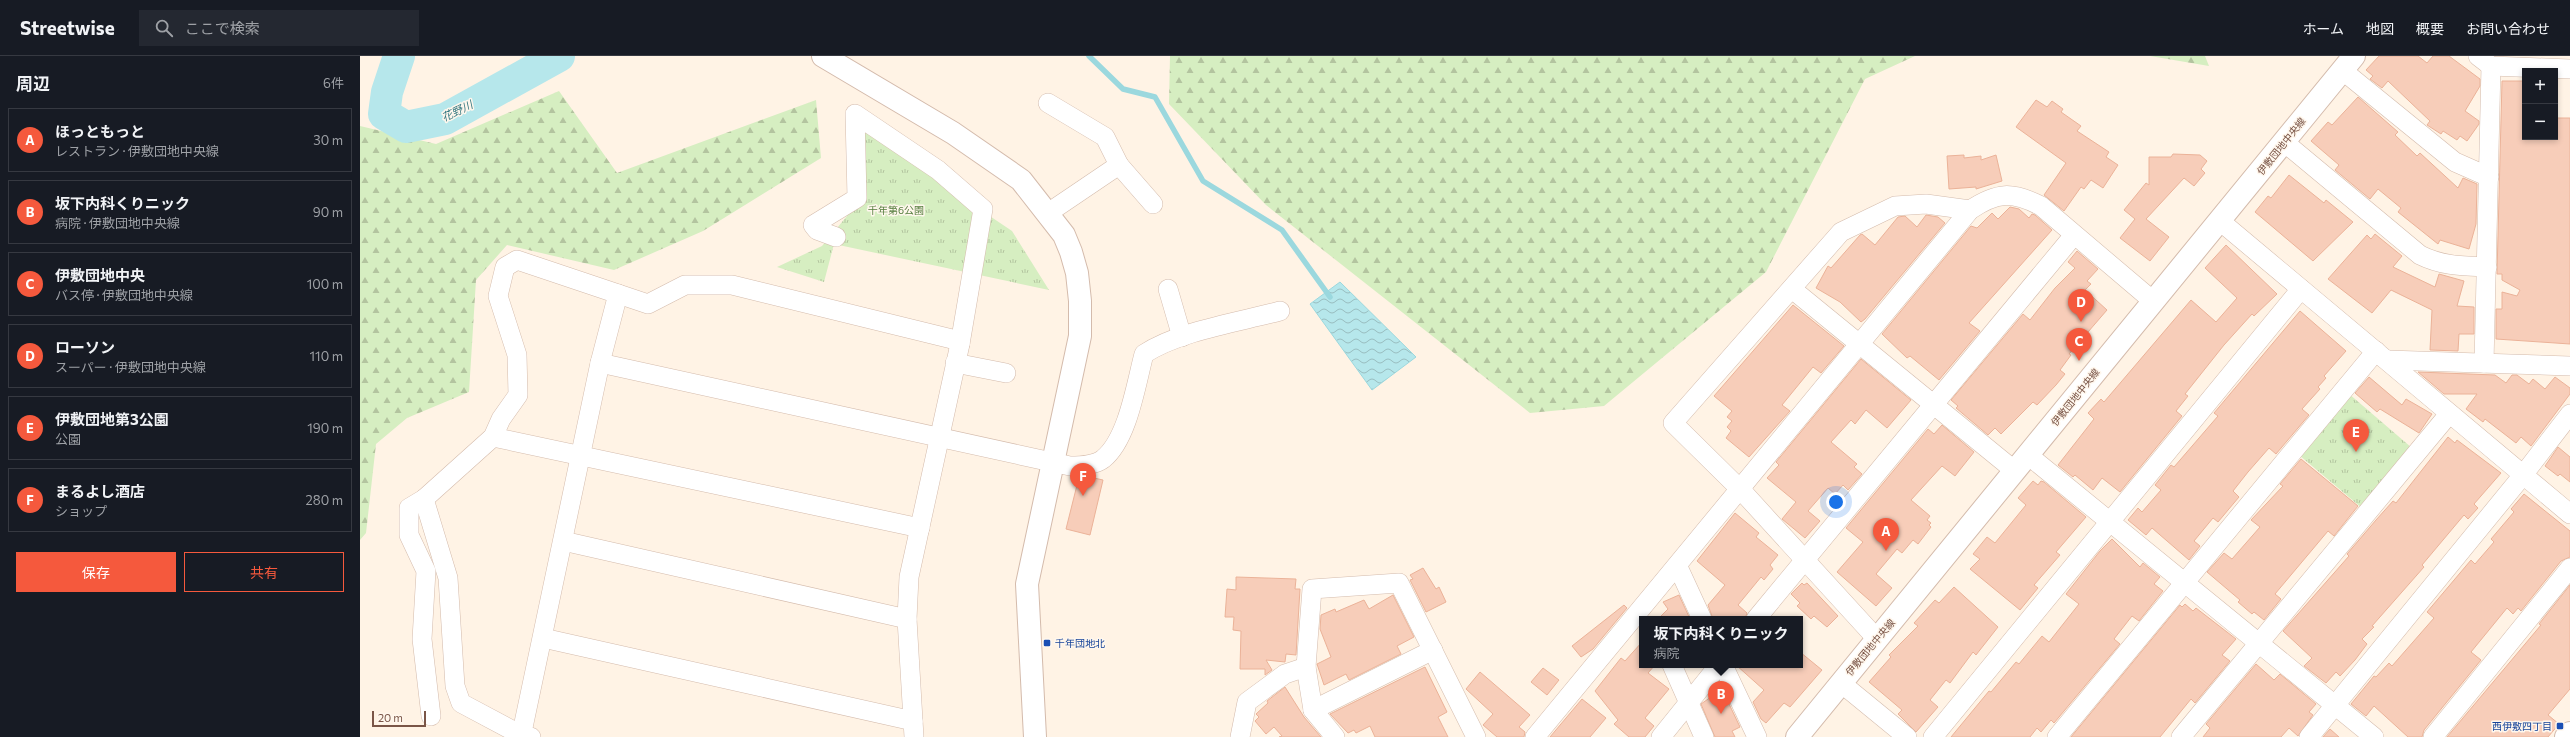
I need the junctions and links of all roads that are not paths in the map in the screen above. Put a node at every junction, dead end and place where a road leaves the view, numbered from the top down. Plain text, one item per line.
1 (823, 56) edge
2 (2484, 61) edge
3 (2348, 63) edge
4 (2570, 69) edge
5 (1048, 103) dead end
6 (2284, 142) junction
7 (1118, 165) junction
8 (2488, 177) junction
9 (1153, 204) dead end
10 (1970, 210) junction
11 (1048, 212) junction
12 (2220, 221) junction
13 (2074, 235) junction
14 (836, 237) dead end
15 (2487, 267) junction
16 (1168, 289) dead end
17 (1792, 289) junction
18 (2301, 289) junction
19 (618, 294) junction
20 (2153, 302) junction
21 (1280, 311) dead end
22 (1182, 337) junction
23 (960, 344) junction
24 (1860, 344) junction
25 (2382, 356) junction
26 (600, 363) junction
27 (955, 363) junction
28 (2484, 363) junction
29 (2570, 366) edge
30 (1006, 373) dead end
31 (1933, 403) junction
32 (2449, 414) junction
33 (2570, 414) edge
34 (493, 437) junction
35 (939, 437) junction
36 (581, 457) junction
37 (1053, 462) junction
38 (2021, 463) junction
39 (2523, 475) junction
40 (1741, 490) junction
41 (424, 499) junction
42 (2570, 514) edge
43 (2110, 521) junction
44 (920, 528) junction
45 (562, 541) junction
46 (1804, 560) junction
47 (1678, 566) junction
48 (2570, 568) edge
49 (2185, 582) junction
50 (1649, 613) edge
51 (1701, 616) edge
52 (1758, 616) edge
53 (907, 619) junction
54 (1639, 624) edge
55 (543, 638) junction
56 (1876, 639) junction
57 (2258, 642) junction
58 (1433, 650) junction
59 (1306, 667) junction
60 (1673, 668) edge
61 (1717, 668) edge
62 (1725, 668) edge
63 (1841, 682) junction
64 (1688, 703) junction
65 (2335, 705) junction
66 (1313, 710) junction
67 (431, 716) dead end
68 (914, 729) edge
69 (2570, 733) edge
70 (525, 736) edge
71 (1036, 737) edge
72 (1240, 737) edge
73 (1335, 737) edge
74 (1476, 737) edge
75 (1535, 737) edge
76 (1661, 737) edge
77 (1704, 737) edge
78 (1757, 737) edge
79 (1797, 737) edge
80 (1907, 737) edge
81 (1933, 737) edge
82 (2058, 737) edge
83 (2181, 737) edge
84 (2308, 737) edge
85 (2374, 737) edge
86 (2433, 737) edge
87 (2566, 737) edge

1 - 11 street
2 - 4 street
2 - 8 street
3 - 6 street, 伊敷団地中央線
3 - 8 street
5 - 7 street
6 - 12 street, 伊敷団地中央線
6 - 15 street
7 - 9 street
7 - 11 street
8 - 15 street
10 - 13 street
10 - 17 street
10 - 24 street
11 - 37 street
12 - 18 street
12 - 20 street, 伊敷団地中央線
13 - 20 street
13 - 31 street
14 - 23 street
15 - 28 street
16 - 22 street
17 - 24 street
17 - 40 street
18 - 25 street
18 - 43 street
19 - 23 street
19 - 26 street
19 - 34 street
20 - 38 street, 伊敷団地中央線
21 - 22 street
22 - 37 street
23 - 27 street
24 - 31 street
24 - 40 street
25 - 28 street
25 - 32 street
25 - 49 street
26 - 35 street
26 - 36 street
27 - 30 street
27 - 35 street
28 - 29 street
31 - 38 street
31 - 46 street
32 - 39 street
32 - 57 street
33 - 39 street
34 - 36 street
34 - 41 street
35 - 37 street
35 - 44 street
36 - 44 street
36 - 45 street
37 - 71 street
38 - 43 street
38 - 56 street, 伊敷団地中央線
39 - 42 street
39 - 65 street
40 - 46 street
40 - 47 street
41 - 67 street
41 - 70 street
43 - 49 street
43 - 81 street
44 - 53 street
45 - 53 street
45 - 55 street
46 - 52 street
46 - 56 street
47 - 50 street
47 - 51 street
48 - 86 street
49 - 57 street
49 - 82 street
53 - 68 street
54 - 75 street
55 - 68 street
55 - 70 street
56 - 63 street, 伊敷団地中央線
57 - 65 street
57 - 83 street
58 - 59 street
58 - 66 street
58 - 74 street
59 - 66 street
59 - 72 street
60 - 64 street
61 - 64 street
62 - 78 street
63 - 79 street, 伊敷団地中央線
63 - 80 street
64 - 76 street
64 - 77 street
65 - 84 street
65 - 85 street
66 - 73 street
69 - 87 street

